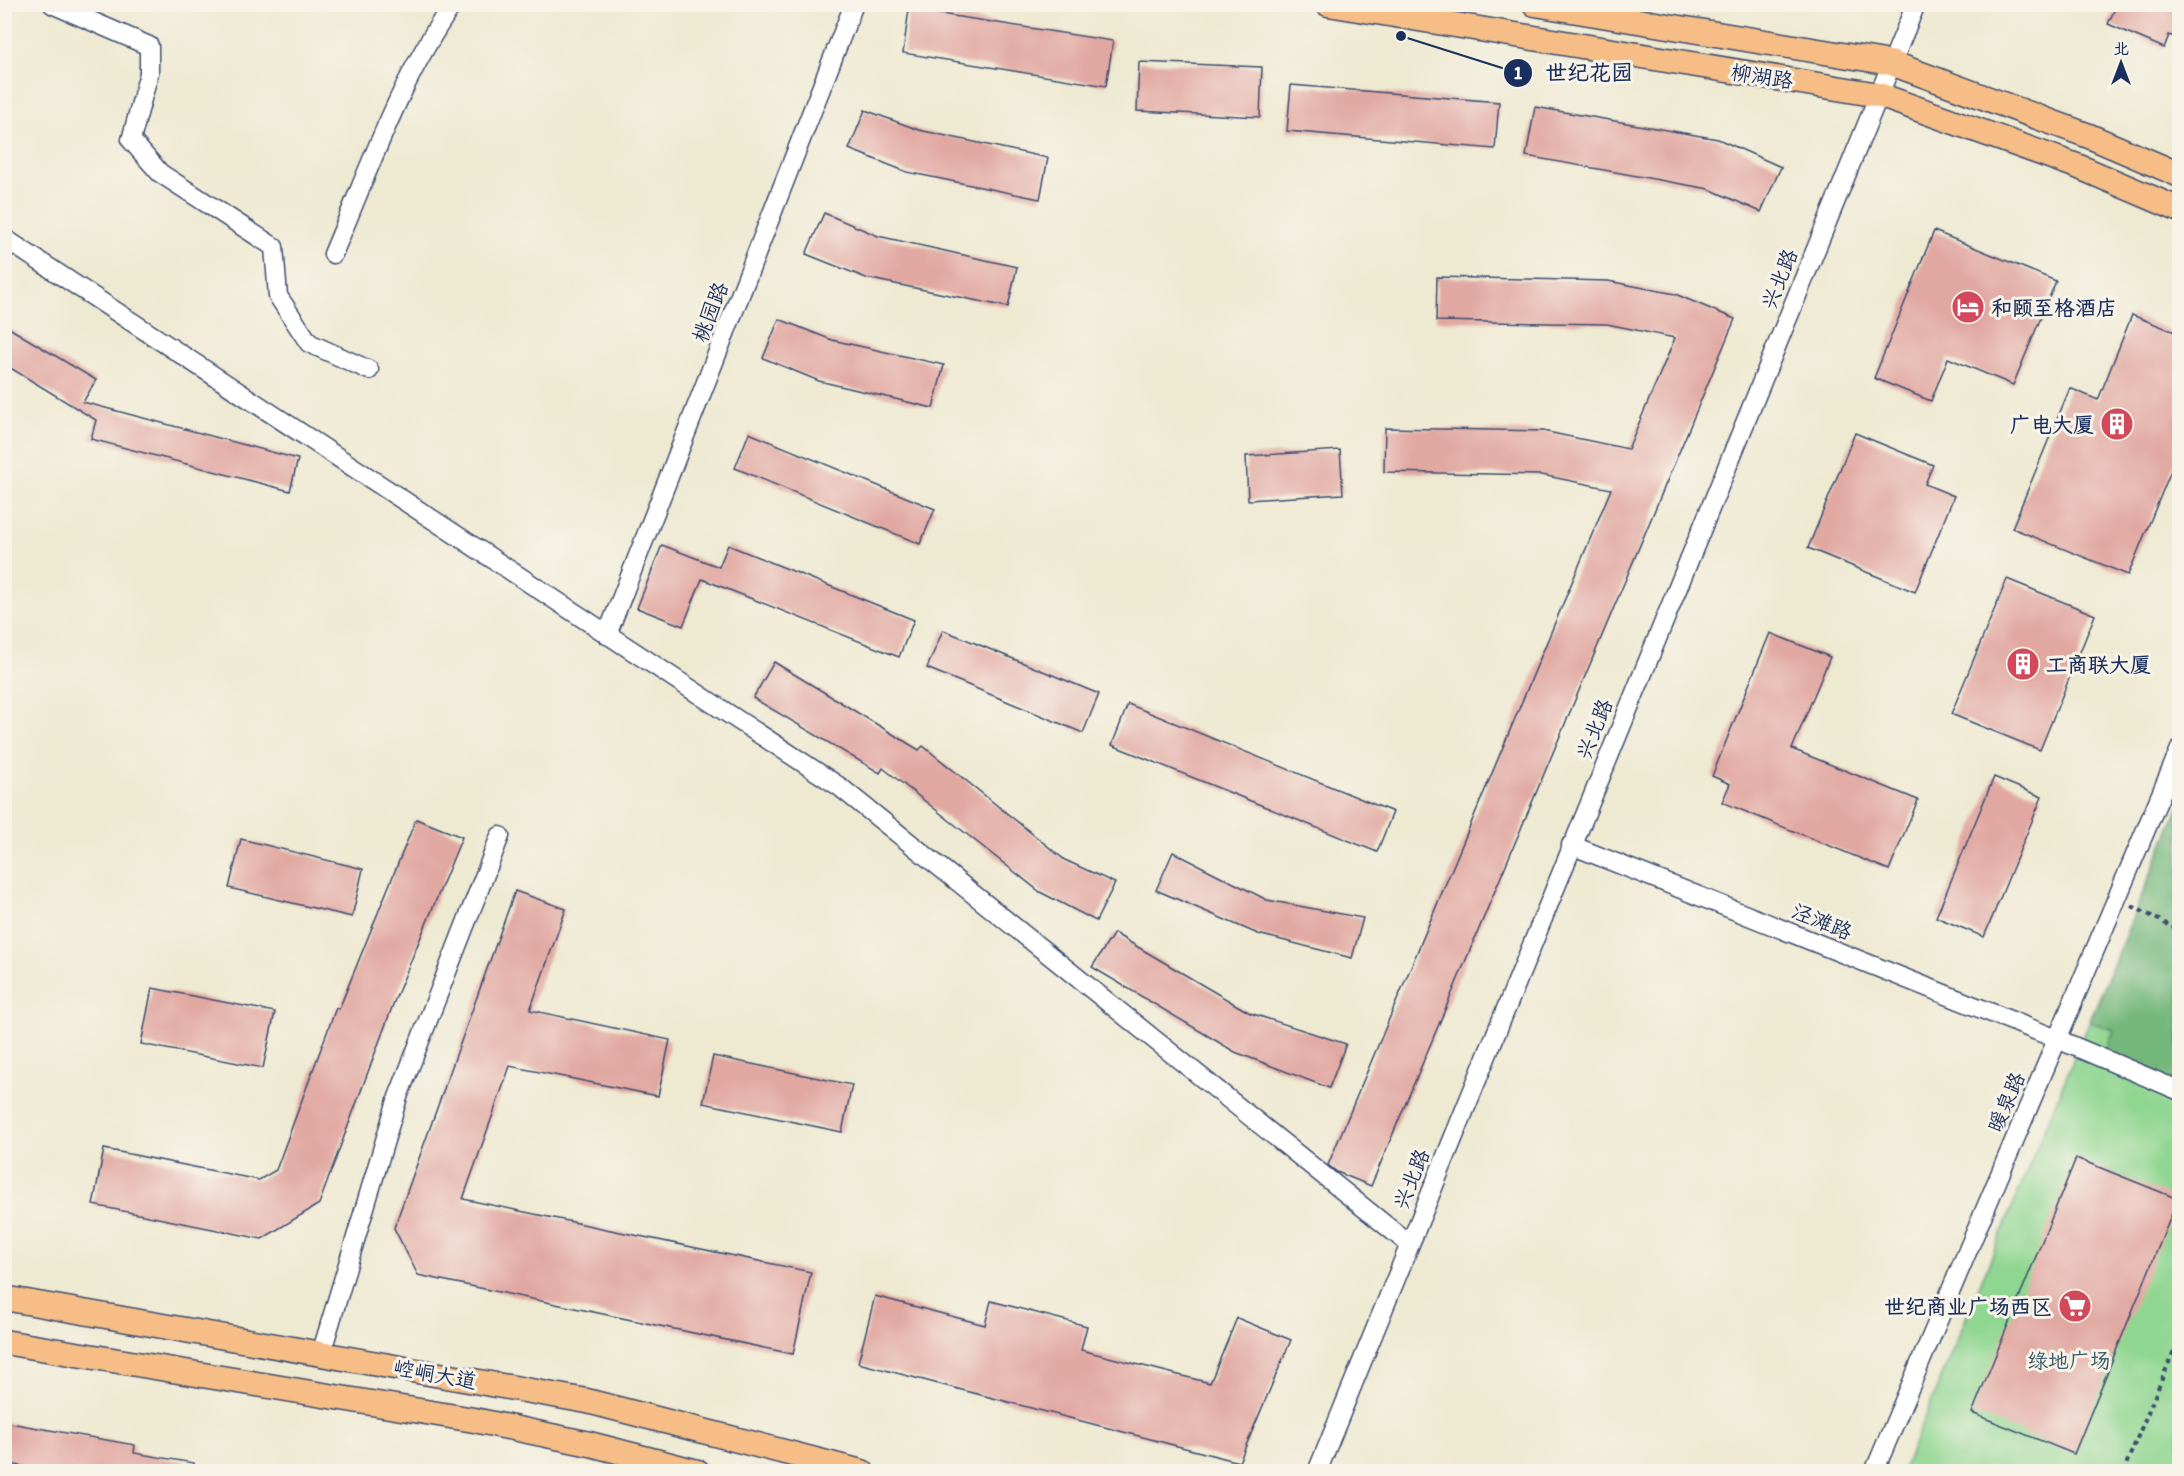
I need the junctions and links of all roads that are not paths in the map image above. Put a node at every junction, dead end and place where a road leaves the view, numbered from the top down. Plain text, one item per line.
1 (52, 4) edge
2 (453, 4) edge
3 (854, 4) edge
4 (1328, 4) edge
5 (1535, 4) edge
6 (1916, 4) edge
7 (1891, 63) junction
8 (1879, 95) junction
9 (2180, 174) edge
10 (2180, 210) edge
11 (4, 238) edge
12 (333, 254) dead end
13 (369, 370) dead end
14 (607, 635) junction
15 (2180, 749) edge
16 (500, 836) dead end
17 (1571, 845) junction
18 (2057, 1039) junction
19 (2180, 1091) edge
20 (1409, 1244) junction
21 (4, 1298) edge
22 (4, 1342) edge
23 (321, 1354) junction
24 (855, 1471) edge
25 (698, 1472) edge
26 (1317, 1472) edge
27 (1874, 1472) edge

1 - 13 street
2 - 12 street
3 - 14 street, 桃园路
4 - 8 main road, 柳湖路
5 - 7 main road, 柳湖路
6 - 7 street, 兴北路
7 - 8 street, 兴北路
7 - 9 main road, 柳湖路
8 - 10 main road, 柳湖路
8 - 17 street, 兴北路
11 - 14 street
14 - 20 street
15 - 18 street, 暖泉路
16 - 23 street
17 - 18 street, 泾滩路
17 - 20 street, 兴北路
18 - 19 street, 泾滩路
18 - 27 street, 暖泉路
20 - 26 street, 兴北路
21 - 23 main road, 崆峒大道
22 - 25 main road, 崆峒大道
23 - 24 main road, 崆峒大道

